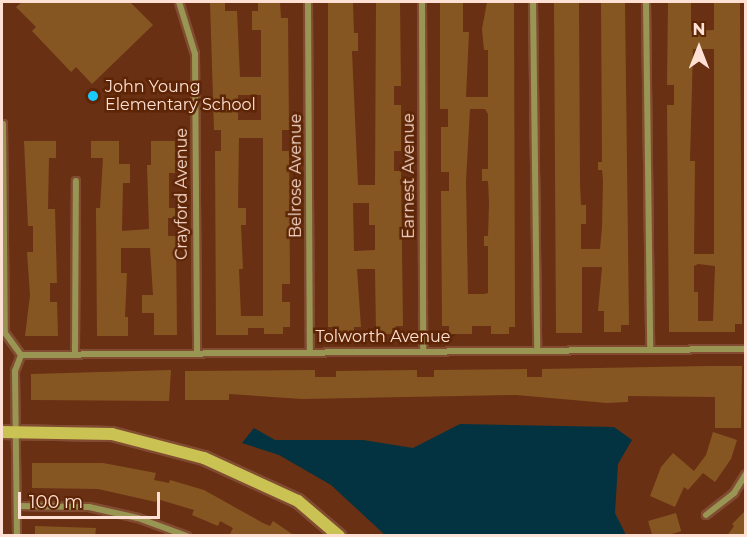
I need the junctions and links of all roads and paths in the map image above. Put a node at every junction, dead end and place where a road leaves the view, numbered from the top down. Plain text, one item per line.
1 (179, 2) edge
2 (308, 2) edge
3 (422, 2) edge
4 (533, 2) edge
5 (646, 2) edge
6 (3, 124) edge
7 (76, 181) dead end
8 (650, 349) junction
9 (746, 349) edge
10 (423, 350) junction
11 (537, 350) junction
12 (310, 351) junction
13 (75, 352) junction
14 (197, 352) junction
15 (21, 355) junction
16 (2, 432) edge
17 (15, 432) junction
18 (746, 474) edge
19 (17, 506) junction
20 (706, 514) dead end
21 (17, 536) edge
22 (187, 536) edge
23 (339, 536) edge

1 - 14 street, Crayford Avenue
2 - 12 street, Belrose Avenue
3 - 10 street, Earnest Avenue
4 - 11 street
5 - 8 street
6 - 15 street
7 - 13 street
8 - 9 street, Tolworth Avenue
8 - 11 street, Tolworth Avenue
10 - 11 street, Tolworth Avenue
10 - 12 street, Tolworth Avenue
12 - 14 street, Tolworth Avenue
13 - 14 street, Tolworth Avenue
13 - 15 street, Tolworth Avenue
15 - 17 street
16 - 17 street
17 - 19 street
17 - 23 street
18 - 20 street
19 - 21 street
19 - 22 street

